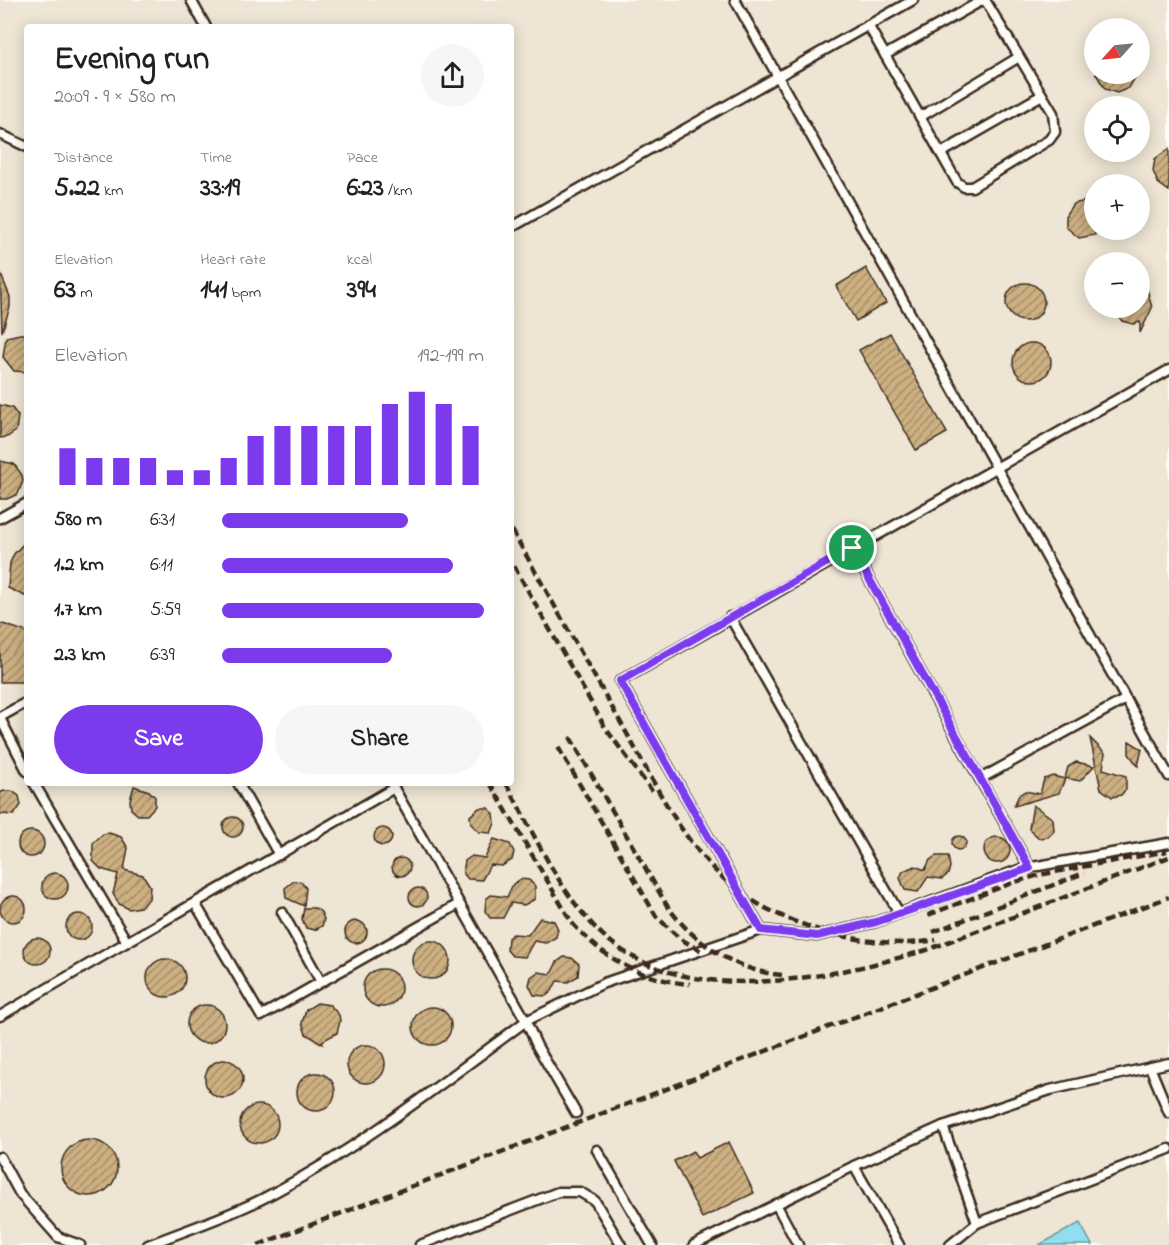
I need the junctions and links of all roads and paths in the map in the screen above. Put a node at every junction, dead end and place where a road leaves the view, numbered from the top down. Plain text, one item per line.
1 (190, 0) edge
2 (735, 0) edge
3 (914, 0) edge
4 (984, 0) edge
5 (204, 24) edge
6 (868, 26) junction
7 (885, 55) junction
8 (1019, 57) junction
9 (778, 76) junction
10 (1042, 95) junction
11 (920, 117) junction
12 (0, 134) edge
13 (24, 146) edge
14 (941, 153) junction
15 (514, 226) edge
16 (1169, 370) edge
17 (997, 467) junction
18 (24, 505) edge
19 (0, 518) edge
20 (852, 548) junction
21 (730, 617) junction
22 (1126, 699) junction
23 (24, 704) edge
24 (0, 718) edge
25 (24, 765) edge
26 (1169, 776) edge
27 (980, 779) junction
28 (36, 786) edge
29 (240, 786) edge
30 (392, 786) edge
31 (1169, 843) edge
32 (279, 855) junction
33 (1030, 868) junction
34 (195, 903) junction
35 (459, 904) junction
36 (282, 912) dead end
37 (899, 914) junction
38 (761, 930) junction
39 (127, 942) junction
40 (321, 982) junction
41 (0, 1016) edge
42 (526, 1021) junction
43 (1169, 1063) edge
44 (1150, 1067) junction
45 (576, 1113) dead end
46 (1169, 1113) edge
47 (943, 1126) junction
48 (1169, 1149) edge
49 (597, 1150) dead end
50 (0, 1157) edge
51 (854, 1166) junction
52 (776, 1204) junction
53 (977, 1223) junction
54 (713, 1241) edge
55 (80, 1245) edge
56 (148, 1245) edge
57 (420, 1245) edge
58 (621, 1245) edge
59 (652, 1245) edge
60 (694, 1245) edge
61 (798, 1245) edge
62 (900, 1245) edge
63 (950, 1245) edge

1 - 5 lane
2 - 9 lane
3 - 6 lane
4 - 7 lane
4 - 8 lane
6 - 7 lane
6 - 9 lane
7 - 11 lane
8 - 10 lane
8 - 11 lane
9 - 15 lane
9 - 17 lane
10 - 14 lane
10 - 14 lane
11 - 14 lane
12 - 13 lane
16 - 17 lane
17 - 20 lane
17 - 22 lane
18 - 19 lane
20 - 21 lane
20 - 27 lane
21 - 37 lane
21 - 38 lane
22 - 26 lane
22 - 27 lane
23 - 24 lane
24 - 25 lane
27 - 33 lane
28 - 39 lane
29 - 32 lane
30 - 32 lane
30 - 35 lane
31 - 33 lane
32 - 34 lane
33 - 37 lane
34 - 39 lane
34 - 40 lane
35 - 40 lane
35 - 42 lane
36 - 40 lane
37 - 38 lane
38 - 42 lane
39 - 41 lane
42 - 45 lane
42 - 56 lane
43 - 44 lane
44 - 46 lane
44 - 47 lane
47 - 51 lane
47 - 53 lane
48 - 53 lane
49 - 59 lane
50 - 55 lane
51 - 52 lane
51 - 62 lane
52 - 54 lane
52 - 61 lane
53 - 63 lane
54 - 60 lane
57 - 58 lane

